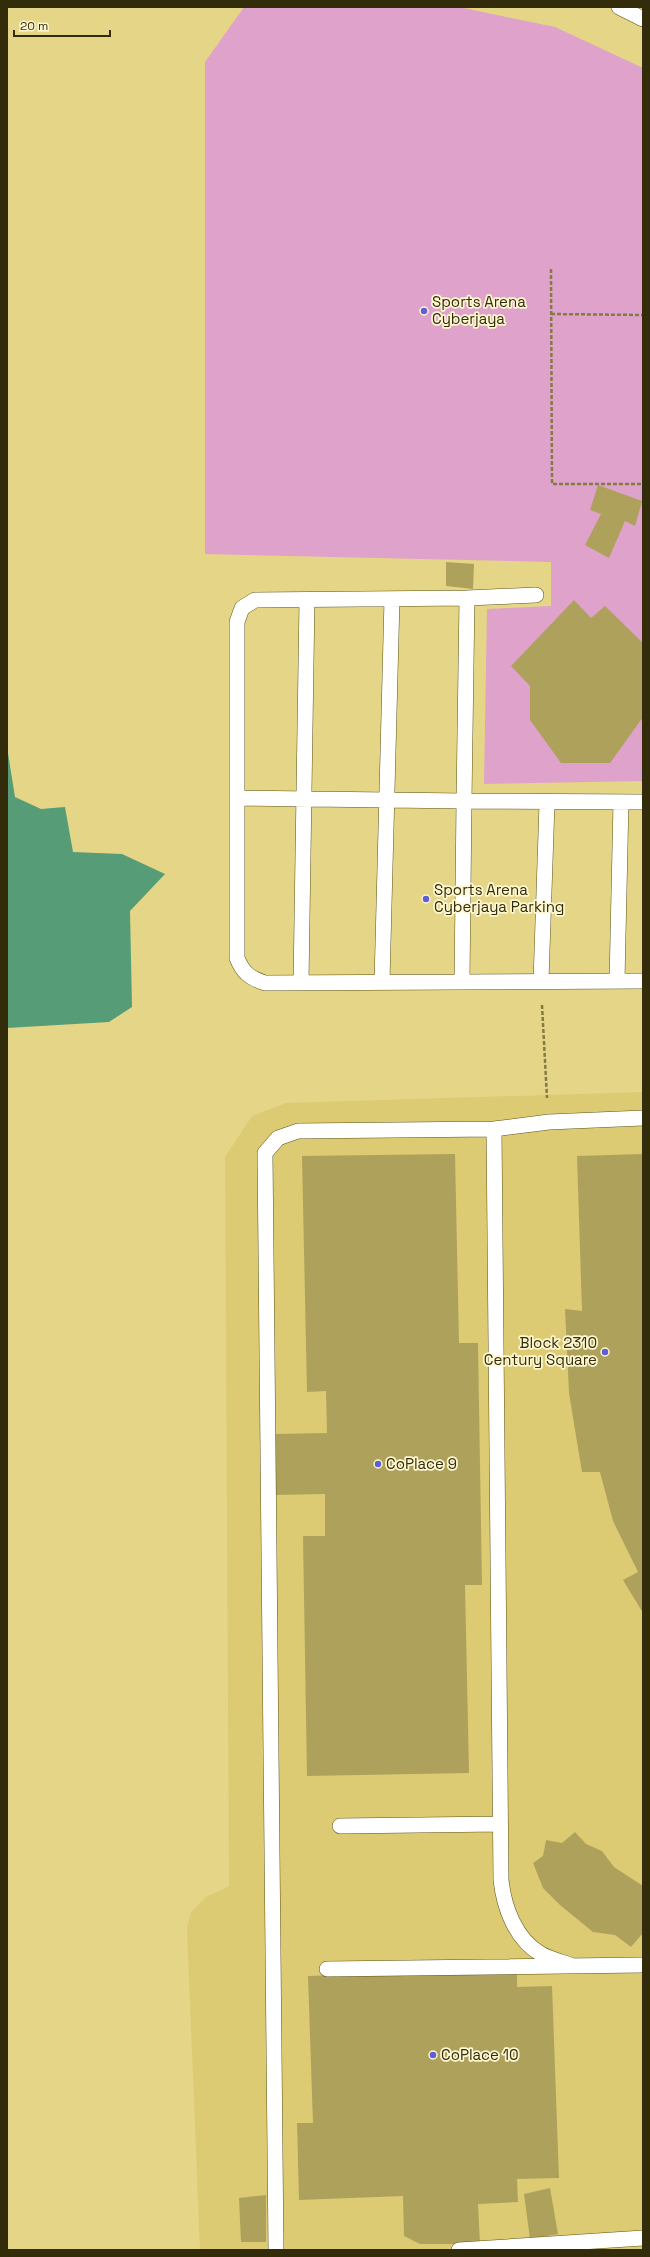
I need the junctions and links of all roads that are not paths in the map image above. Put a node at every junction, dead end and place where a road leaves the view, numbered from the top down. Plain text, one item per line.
1 (619, 7) edge
2 (643, 19) edge
3 (536, 595) dead end
4 (466, 598) junction
5 (392, 599) junction
6 (307, 600) junction
7 (237, 798) junction
8 (304, 799) junction
9 (387, 800) junction
10 (464, 801) junction
11 (621, 802) junction
12 (643, 802) edge
13 (547, 803) junction
14 (382, 982) junction
15 (462, 982) junction
16 (541, 982) junction
17 (617, 982) junction
18 (643, 982) edge
19 (301, 983) junction
20 (643, 1118) edge
21 (494, 1129) junction
22 (500, 1824) junction
23 (340, 1826) dead end
24 (643, 1965) edge
25 (573, 1966) junction
26 (327, 1969) dead end
27 (643, 2238) edge
28 (276, 2250) edge
29 (459, 2250) edge

1 - 2 lane
3 - 4 lane
4 - 5 lane
4 - 10 lane
5 - 6 lane
5 - 9 lane
6 - 7 lane
6 - 8 lane
7 - 8 lane
7 - 19 lane
8 - 9 lane
8 - 19 lane
9 - 10 lane
9 - 14 lane
10 - 13 lane
10 - 15 lane
11 - 12 lane
11 - 13 lane
11 - 17 lane
13 - 16 lane
14 - 15 lane
14 - 19 lane
15 - 16 lane
16 - 17 lane
17 - 18 lane
20 - 21 lane
21 - 22 lane
21 - 28 lane
22 - 23 lane
22 - 25 lane
24 - 25 lane
25 - 26 lane
27 - 29 lane

